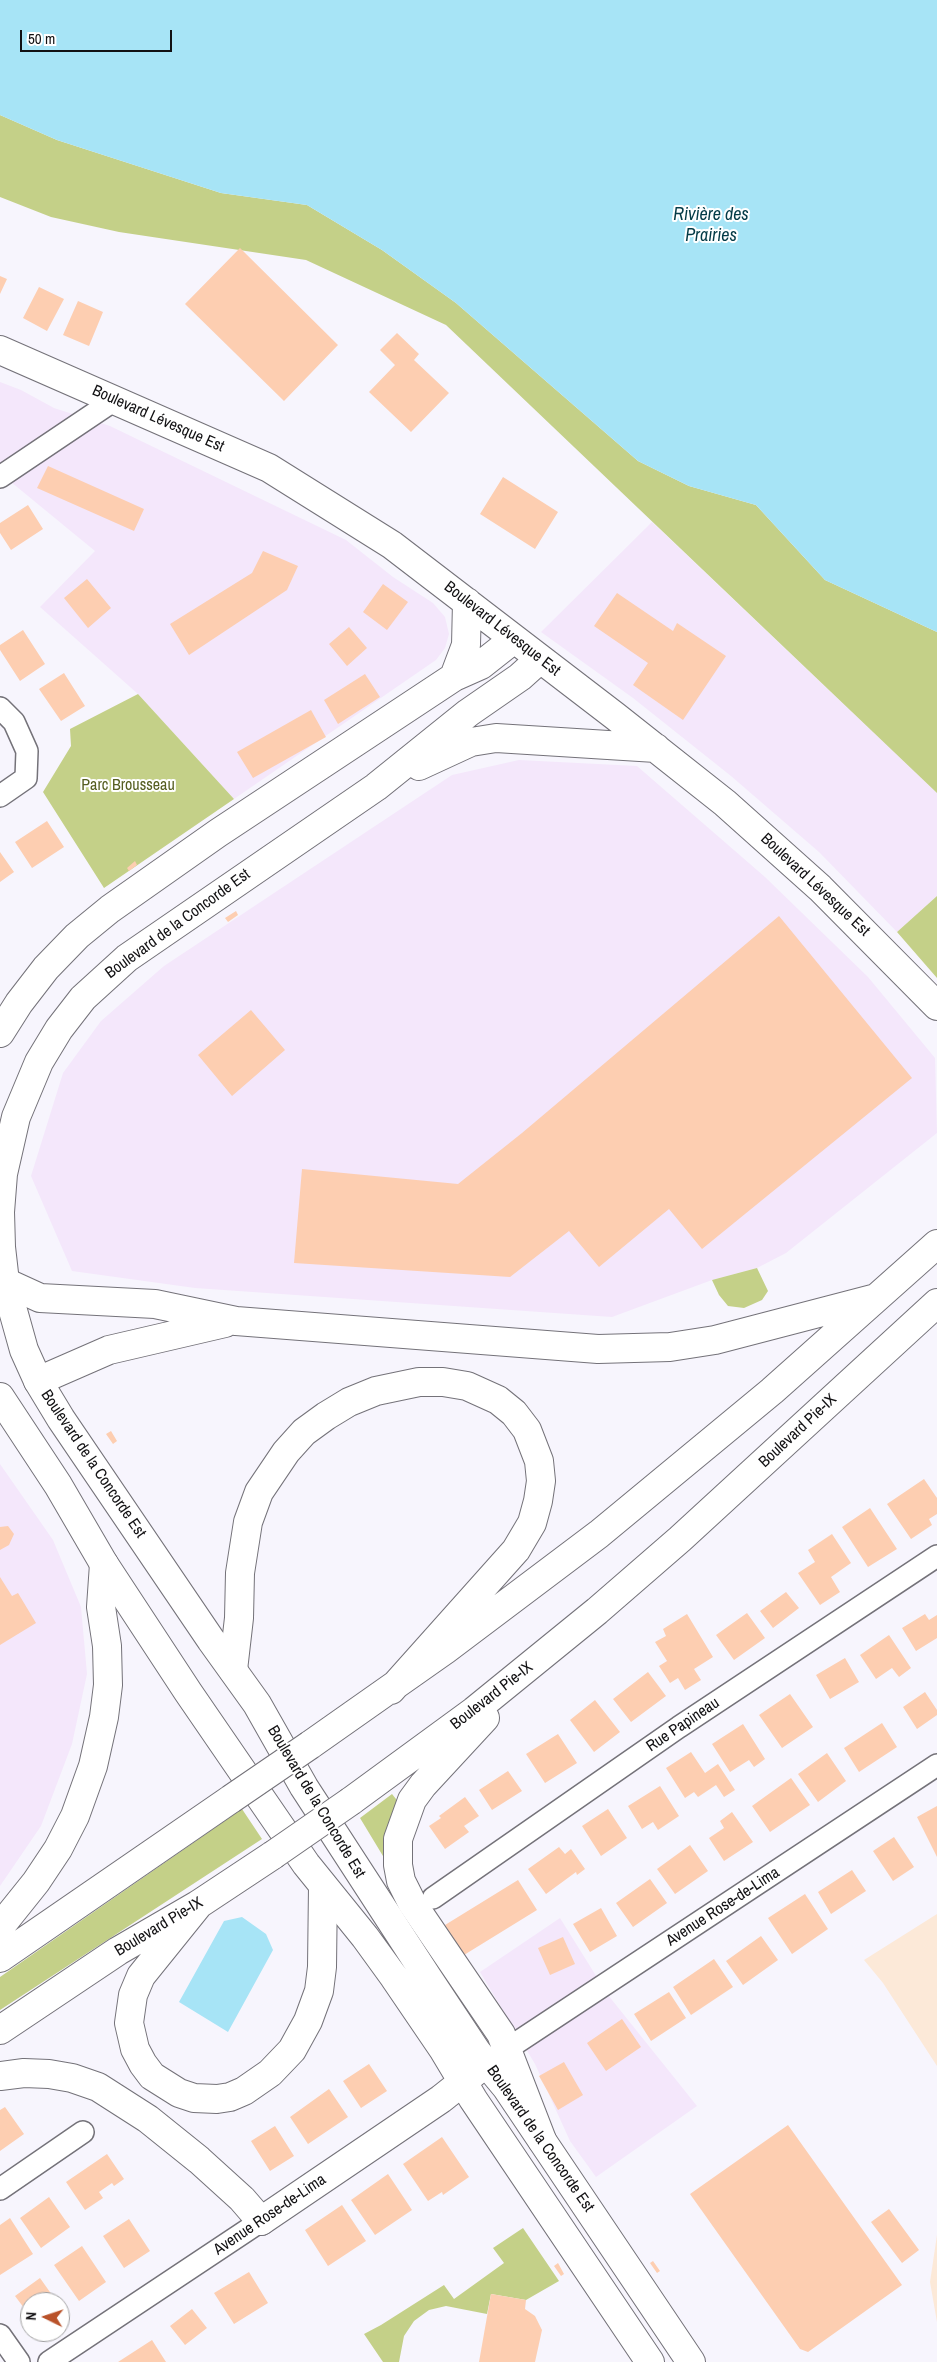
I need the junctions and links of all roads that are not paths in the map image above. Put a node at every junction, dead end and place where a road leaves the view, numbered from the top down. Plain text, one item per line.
1 (0, 350) edge
2 (116, 399) junction
3 (0, 477) edge
4 (467, 602) junction
5 (514, 639) junction
6 (540, 659) junction
7 (454, 677) junction
8 (0, 708) edge
9 (656, 748) junction
10 (376, 787) junction
11 (0, 796) edge
12 (937, 1006) edge
13 (0, 1033) edge
14 (937, 1244) edge
15 (5, 1282) junction
16 (876, 1298) junction
17 (937, 1303) edge
18 (236, 1321) junction
19 (38, 1381) junction
20 (0, 1390) edge
21 (4, 1413) edge
22 (937, 1556) edge
23 (104, 1564) junction
24 (538, 1660) junction
25 (233, 1670) junction
26 (391, 1690) junction
27 (937, 1765) edge
28 (323, 1886) junction
29 (433, 1898) dead end
30 (199, 1904) junction
31 (0, 1927) edge
32 (0, 1958) edge
33 (0, 2030) edge
34 (508, 2048) junction
35 (486, 2064) junction
36 (0, 2076) edge
37 (462, 2082) junction
38 (83, 2132) dead end
39 (542, 2140) junction
40 (0, 2189) edge
41 (261, 2222) junction
42 (0, 2335) edge
43 (19, 2362) edge
44 (49, 2362) edge
45 (650, 2362) edge
46 (691, 2362) edge

1 - 2 main road, Boulevard Lévesque Est
2 - 3 street
2 - 4 main road, Boulevard Lévesque Est
4 - 5 main road, Boulevard Lévesque Est
4 - 7 main road
5 - 6 main road, Boulevard Lévesque Est
5 - 7 main road
6 - 9 main road, Boulevard Lévesque Est
6 - 10 main road, Boulevard de la Concorde Est
7 - 13 main road
8 - 11 street
9 - 10 main road
9 - 12 main road, Boulevard Lévesque Est
10 - 15 main road, Boulevard de la Concorde Est
14 - 16 main road
15 - 18 main road
15 - 19 main road, Boulevard de la Concorde Est
16 - 18 main road
16 - 26 main road
17 - 24 main road, Boulevard Pie-IX
18 - 19 main road
19 - 20 main road
19 - 21 main road
19 - 25 main road, Boulevard de la Concorde Est
21 - 23 main road, Boulevard de la Concorde Est
22 - 29 street, Rue Papineau
23 - 28 main road, Boulevard de la Concorde Est
23 - 31 main road
24 - 30 main road, Boulevard Pie-IX, bridge
24 - 34 main road
25 - 26 main road
25 - 35 main road, Boulevard de la Concorde Est
26 - 32 main road, bridge
27 - 34 street, Avenue Rose-de-Lima
28 - 30 main road
28 - 37 main road, Boulevard de la Concorde Est
30 - 33 main road, Boulevard Pie-IX
34 - 35 street, Avenue Rose-de-Lima
34 - 39 main road
35 - 37 main road, Avenue Rose-de-Lima
35 - 39 main road, Boulevard de la Concorde Est
36 - 41 main road
37 - 41 main road, Avenue Rose-de-Lima
37 - 45 main road, Boulevard de la Concorde Est
38 - 40 street
39 - 46 main road, Boulevard de la Concorde Est
41 - 44 street, Avenue Rose-de-Lima
42 - 43 street

